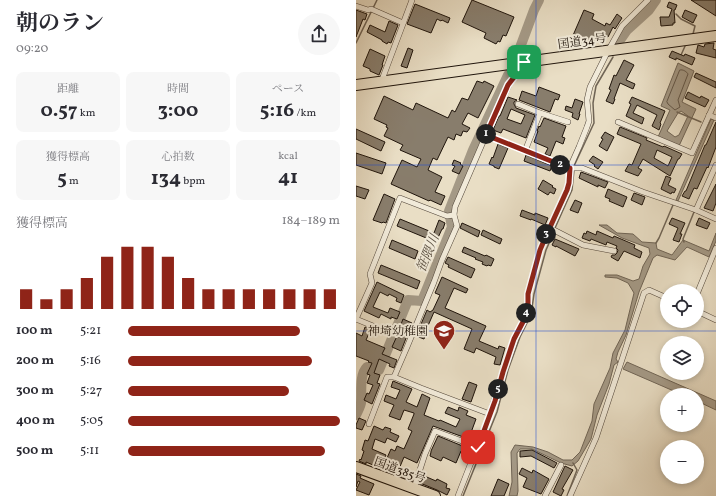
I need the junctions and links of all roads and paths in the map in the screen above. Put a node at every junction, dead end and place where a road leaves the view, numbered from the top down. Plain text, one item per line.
1 (358, 0) edge
2 (412, 0) edge
3 (648, 0) edge
4 (356, 5) edge
5 (403, 23) junction
6 (716, 36) edge
7 (608, 51) junction
8 (524, 62) junction
9 (382, 81) junction
10 (357, 84) edge
11 (716, 100) edge
12 (518, 104) dead end
13 (540, 113) junction
14 (709, 115) junction
15 (716, 118) edge
16 (568, 122) dead end
17 (618, 122) dead end
18 (486, 135) junction
19 (525, 151) junction
20 (716, 164) edge
21 (570, 168) junction
22 (696, 210) junction
23 (454, 215) junction
24 (716, 219) edge
25 (550, 228) junction
26 (716, 248) edge
27 (614, 251) dead end
28 (701, 284) edge
29 (660, 295) edge
30 (704, 314) edge
31 (356, 319) edge
32 (716, 320) edge
33 (378, 328) dead end
34 (394, 377) junction
35 (490, 414) junction
36 (369, 424) dead end
37 (478, 447) junction
38 (561, 465) dead end
39 (356, 467) edge
40 (414, 488) junction
41 (435, 496) edge
42 (458, 496) edge
43 (545, 496) edge
44 (570, 496) edge

1 - 4 street
2 - 5 street
3 - 7 street
4 - 5 street
5 - 9 street
6 - 7 highway, 国道34号
7 - 8 highway, 国道34号
7 - 21 street
8 - 9 highway, 国道34号
8 - 18 street
9 - 10 highway, 国道34号
11 - 14 street
12 - 13 street
13 - 16 street
13 - 19 street
14 - 15 street
14 - 17 street
18 - 19 street
18 - 23 street
19 - 21 street
20 - 22 street
21 - 22 street
21 - 25 street
22 - 24 street
23 - 31 street
23 - 34 street
25 - 27 street
25 - 35 street
26 - 28 street
29 - 44 street
30 - 32 street
31 - 33 street
34 - 35 street
34 - 36 street
35 - 37 street
37 - 40 street
37 - 42 street
38 - 43 street
39 - 40 highway, 国道385号
40 - 41 highway, 国道385号

